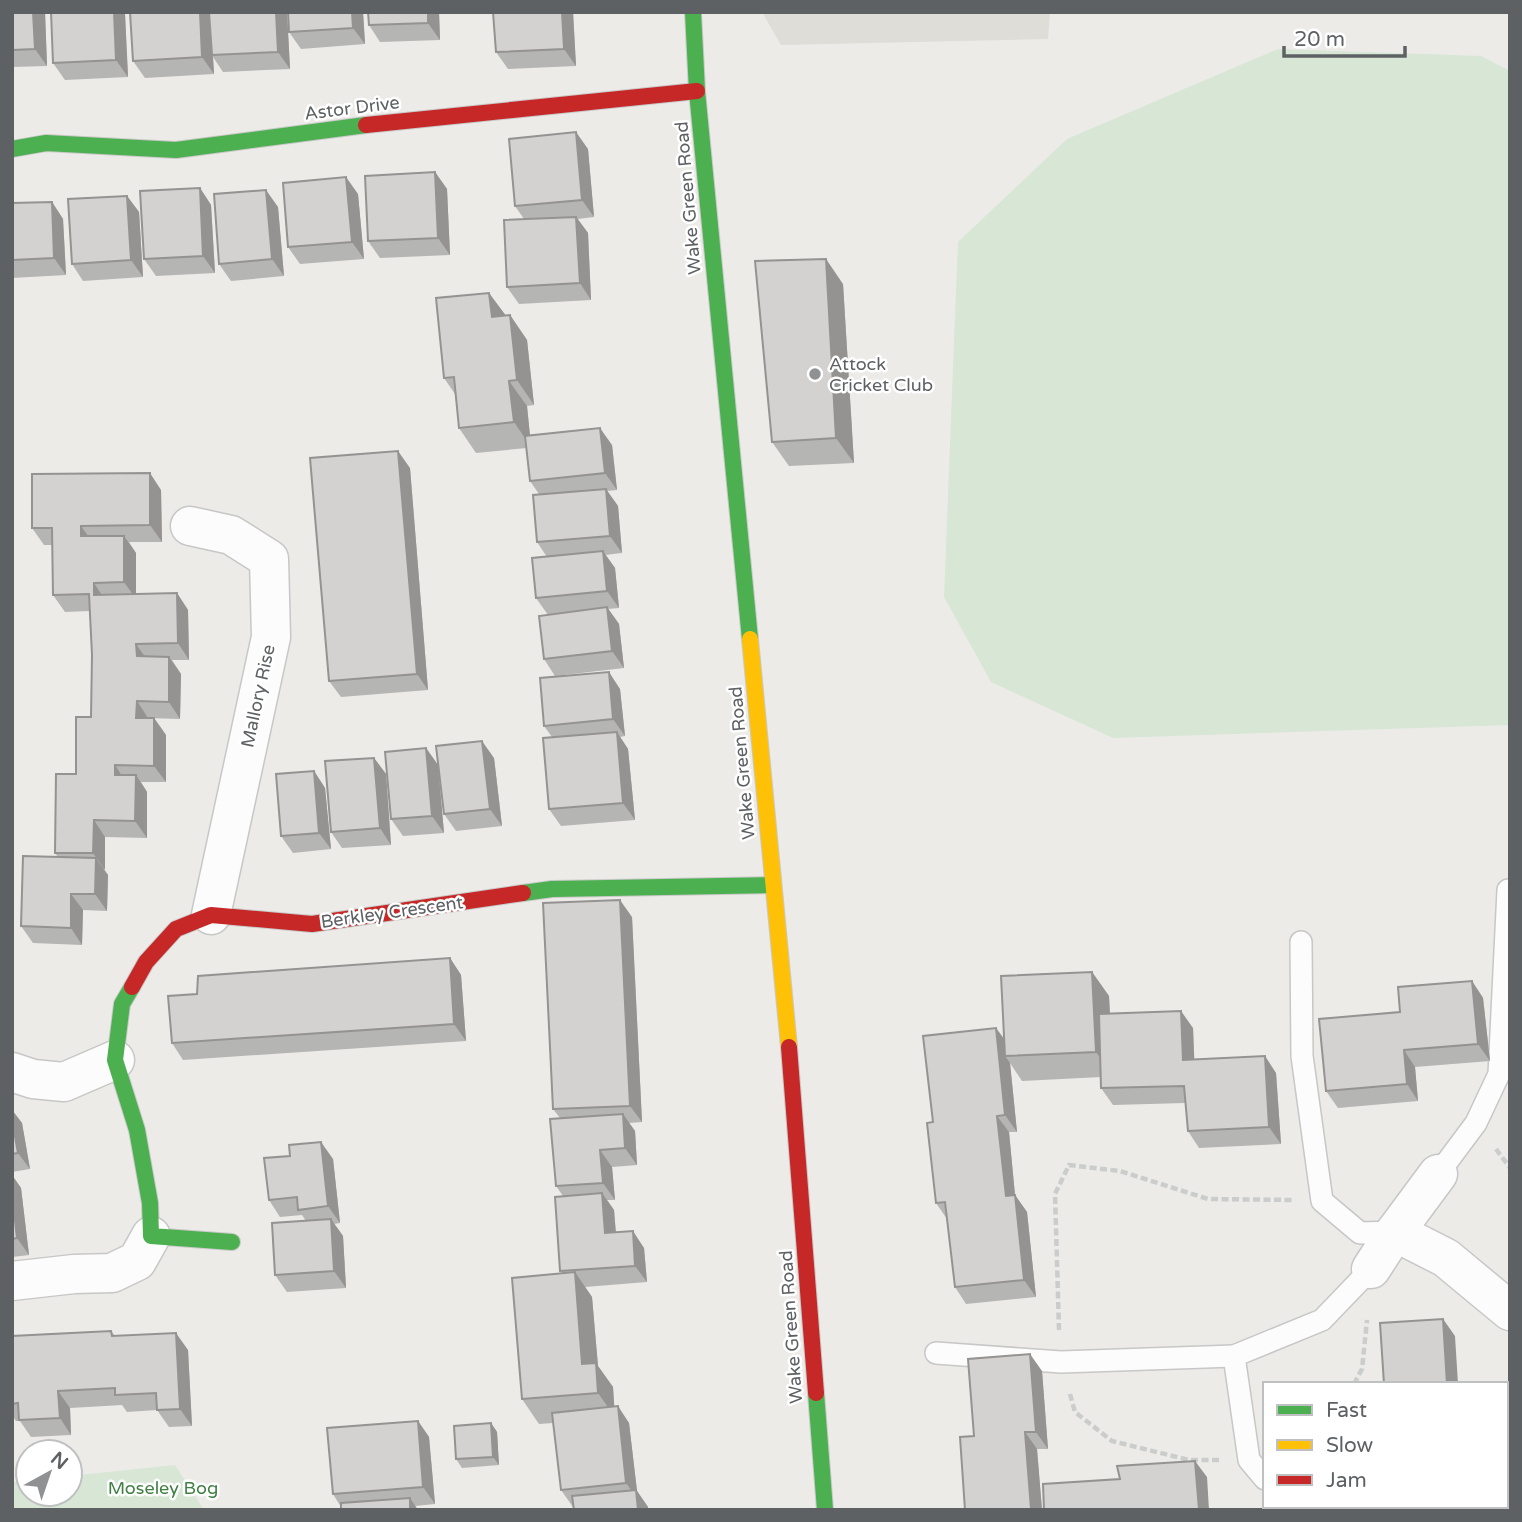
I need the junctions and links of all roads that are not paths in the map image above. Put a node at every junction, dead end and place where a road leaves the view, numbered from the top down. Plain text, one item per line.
1 (693, 12) edge
2 (697, 91) junction
3 (12, 149) edge
4 (190, 526) dead end
5 (773, 885) junction
6 (1508, 890) edge
7 (211, 915) junction
8 (1301, 942) dead end
9 (115, 1060) junction
10 (12, 1072) edge
11 (1438, 1174) joint
12 (1395, 1231) junction
13 (151, 1236) junction
14 (232, 1242) dead end
15 (1371, 1269) joint
16 (12, 1281) edge
17 (1510, 1311) edge
18 (936, 1353) dead end
19 (1234, 1356) junction
20 (1263, 1477) edge
21 (825, 1510) edge

1 - 2 street, Wake Green Road
2 - 3 street, Astor Drive
2 - 5 street, Wake Green Road
4 - 7 street, Mallory Rise
5 - 7 street, Berkley Crescent
5 - 21 street, Wake Green Road
6 - 11 lane
7 - 9 street, Berkley Crescent
8 - 12 lane
9 - 10 street
9 - 13 street, Berkley Crescent
11 - 12 street
12 - 15 street
12 - 17 street
13 - 14 street
13 - 16 street
15 - 19 lane
18 - 19 lane
19 - 20 lane

